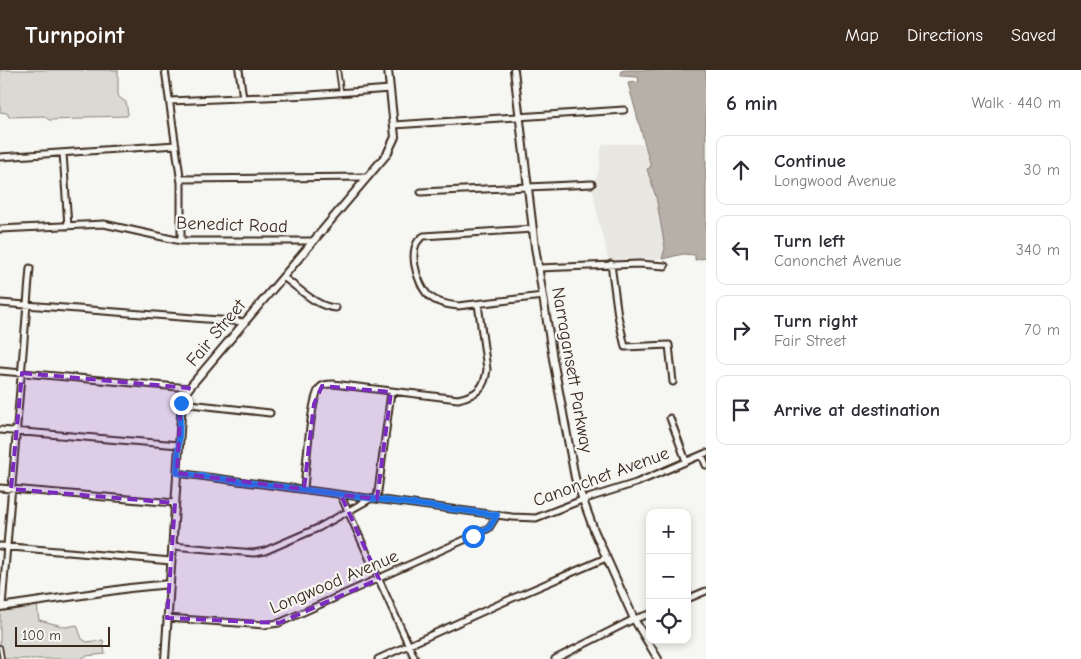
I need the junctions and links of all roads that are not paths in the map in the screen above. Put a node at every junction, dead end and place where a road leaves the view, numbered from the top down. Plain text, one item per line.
1 (165, 70) edge
2 (239, 70) edge
3 (338, 70) edge
4 (388, 70) edge
5 (514, 70) edge
6 (390, 89) junction
7 (342, 93) junction
8 (243, 98) junction
9 (170, 101) junction
10 (624, 110) dead end
11 (519, 116) junction
12 (394, 125) junction
13 (176, 145) junction
14 (63, 153) junction
15 (0, 157) edge
16 (368, 177) junction
17 (180, 179) junction
18 (592, 184) dead end
19 (527, 188) junction
20 (421, 192) dead end
21 (68, 226) junction
22 (0, 229) edge
23 (533, 229) junction
24 (181, 240) junction
25 (314, 241) junction
26 (611, 264) junction
27 (665, 266) dead end
28 (30, 268) dead end
29 (539, 268) junction
30 (283, 277) junction
31 (543, 296) junction
32 (0, 303) edge
33 (478, 304) junction
34 (27, 305) junction
35 (336, 308) dead end
36 (245, 322) junction
37 (0, 371) edge
38 (22, 373) junction
39 (673, 382) dead end
40 (189, 388) junction
41 (391, 392) junction
42 (181, 403) junction
43 (270, 413) dead end
44 (670, 418) dead end
45 (0, 430) edge
46 (18, 431) junction
47 (179, 445) junction
48 (704, 454) edge
49 (686, 461) junction
50 (706, 465) edge
51 (177, 473) junction
52 (0, 488) edge
53 (11, 489) junction
54 (304, 489) junction
55 (341, 496) junction
56 (370, 498) junction
57 (377, 499) junction
58 (582, 500) junction
59 (175, 504) junction
60 (348, 510) junction
61 (497, 515) junction
62 (3, 546) edge
63 (172, 546) junction
64 (606, 558) junction
65 (171, 561) junction
66 (379, 579) junction
67 (170, 584) junction
68 (706, 591) edge
69 (691, 597) edge
70 (1, 606) edge
71 (646, 615) edge
72 (167, 618) junction
73 (634, 619) junction
74 (408, 645) junction
75 (0, 647) edge
76 (568, 653) junction
77 (2, 659) edge
78 (165, 659) edge
79 (378, 659) edge
80 (415, 659) edge
81 (555, 659) edge
82 (571, 659) edge
83 (658, 659) edge

1 - 9 street
2 - 8 street
3 - 7 lane
4 - 6 street, Fair Street
5 - 11 street, Narragansett Parkway
6 - 7 street
6 - 12 street, Fair Street
7 - 8 street
8 - 9 street
9 - 13 street
10 - 11 street
11 - 12 street
11 - 19 street, Narragansett Parkway
12 - 16 street, Fair Street
13 - 14 street
13 - 17 street
14 - 15 street
14 - 21 street
16 - 17 street
16 - 25 street, Fair Street
17 - 24 street
18 - 19 street
19 - 20 street
19 - 23 street, Narragansett Parkway
21 - 22 street, Benedict Road
21 - 24 street, Benedict Road
23 - 29 street, Narragansett Parkway
23 - 33 street
24 - 25 street, Benedict Road
25 - 30 street, Fair Street
26 - 27 street
26 - 29 street
26 - 39 street
28 - 34 street
29 - 31 street, Narragansett Parkway
30 - 35 street
30 - 36 street, Fair Street
31 - 33 street
31 - 58 street, Narragansett Parkway
32 - 34 street
33 - 41 street
34 - 36 street
34 - 38 street
36 - 40 street, Fair Street
37 - 38 street
38 - 40 street
38 - 46 street
40 - 42 street, Fair Street
41 - 54 street
41 - 57 street
42 - 43 street
42 - 47 street, Fair Street
44 - 49 street
45 - 46 street
46 - 47 street
46 - 53 street
47 - 51 street, Fair Street
48 - 49 street, Canonchet Avenue
48 - 50 street
49 - 58 street, Canonchet Avenue
51 - 54 street, Canonchet Avenue
51 - 59 street, Fair Street
52 - 53 street
53 - 59 street
53 - 62 street
54 - 55 street, Canonchet Avenue
55 - 56 street, Canonchet Avenue
55 - 60 street
56 - 57 street, Canonchet Avenue
56 - 60 street
57 - 61 street, Canonchet Avenue
58 - 61 street, Canonchet Avenue
58 - 64 street, Narragansett Parkway
59 - 63 street, Fair Street
60 - 63 street
60 - 66 street
61 - 66 street, Longwood Avenue
62 - 65 street
62 - 70 street
63 - 65 street, Fair Street
64 - 73 street, Narragansett Parkway
64 - 74 street
65 - 67 street, Fair Street
66 - 72 street, Longwood Avenue
66 - 74 street
67 - 70 street
67 - 72 street, Fair Street
68 - 69 street
71 - 73 street
72 - 78 street, Fair Street
73 - 76 street
73 - 83 street, Narragansett Parkway
74 - 79 street
74 - 80 street
75 - 77 lane
76 - 81 street
76 - 82 street

